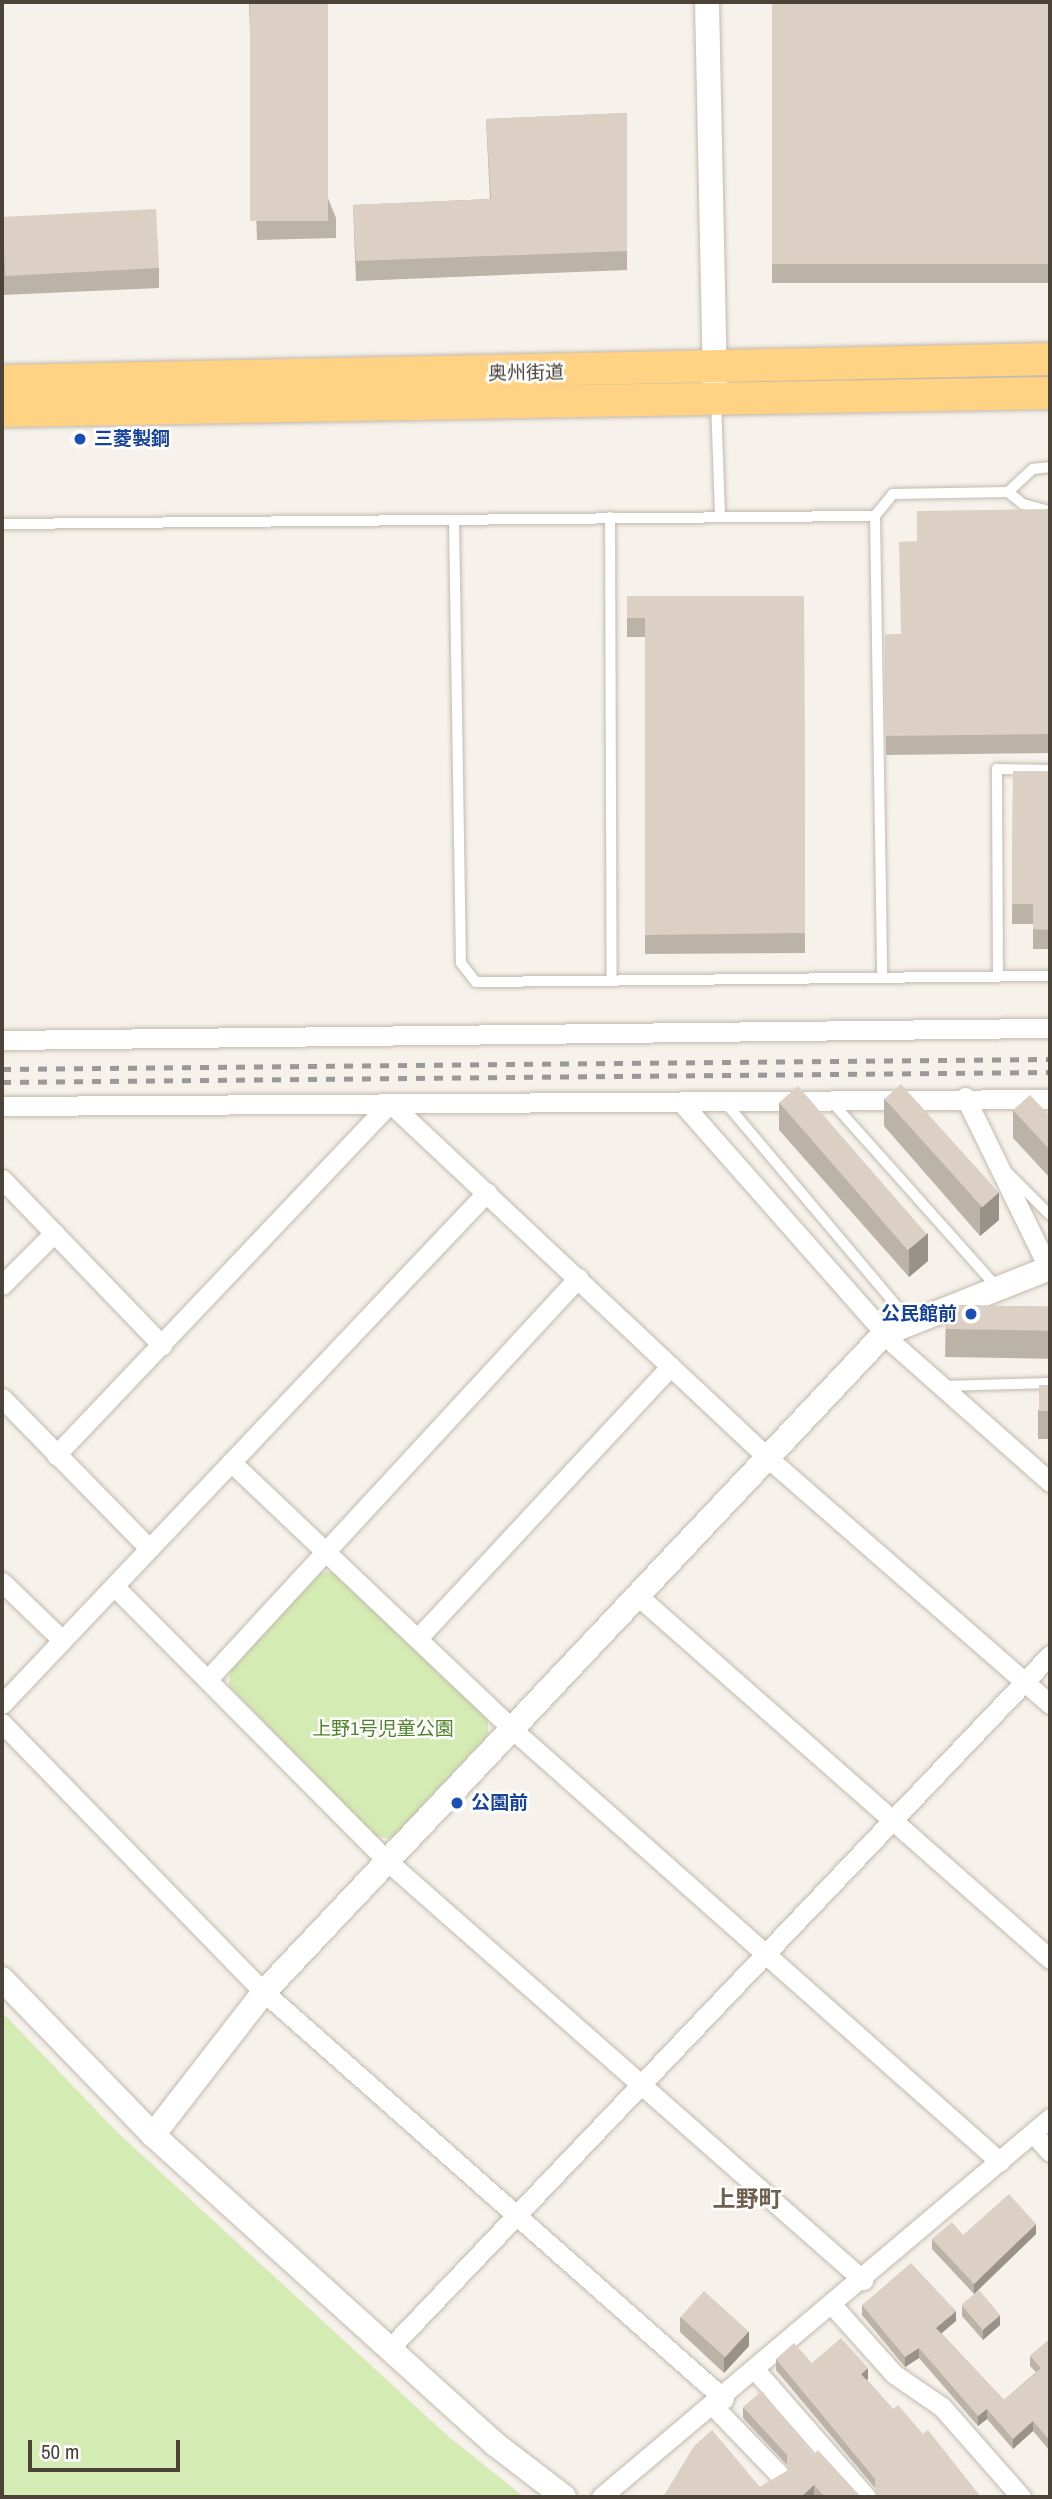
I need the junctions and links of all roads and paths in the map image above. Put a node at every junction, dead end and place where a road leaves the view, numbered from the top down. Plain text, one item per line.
1 (707, 2) edge
2 (1050, 359) edge
3 (2, 381) edge
4 (716, 386) junction
5 (1050, 393) edge
6 (2, 411) edge
7 (1050, 467) edge
8 (1008, 492) junction
9 (1050, 511) edge
10 (720, 516) junction
11 (875, 516) junction
12 (610, 517) junction
13 (454, 520) junction
14 (2, 524) edge
15 (1050, 770) edge
16 (998, 976) junction
17 (1050, 976) edge
18 (882, 978) junction
19 (612, 981) junction
20 (1050, 1028) edge
21 (2, 1040) edge
22 (965, 1097) junction
23 (830, 1099) junction
24 (1050, 1099) edge
25 (724, 1101) junction
26 (681, 1102) junction
27 (390, 1103) junction
28 (2, 1106) edge
29 (995, 1160) junction
30 (2, 1179) edge
31 (487, 1192) junction
32 (1050, 1215) edge
33 (54, 1233) junction
34 (1049, 1269) edge
35 (578, 1278) junction
36 (2, 1285) edge
37 (996, 1286) junction
38 (911, 1323) junction
39 (884, 1334) junction
40 (162, 1345) junction
41 (671, 1366) junction
42 (1050, 1383) edge
43 (941, 1386) junction
44 (2, 1398) edge
45 (56, 1455) junction
46 (768, 1458) junction
47 (232, 1462) junction
48 (1041, 1466) edge
49 (1050, 1482) edge
50 (149, 1548) junction
51 (326, 1551) junction
52 (2, 1582) edge
53 (114, 1586) junction
54 (638, 1596) junction
55 (418, 1638) junction
56 (62, 1640) junction
57 (1050, 1655) edge
58 (208, 1679) junction
59 (1025, 1681) junction
60 (2, 1704) edge
61 (1050, 1704) edge
62 (2, 1723) edge
63 (512, 1729) junction
64 (895, 1822) junction
65 (386, 1860) junction
66 (766, 1954) junction
67 (1050, 1959) edge
68 (2, 1979) edge
69 (264, 1992) junction
70 (640, 2085) junction
71 (1050, 2118) edge
72 (1033, 2133) junction
73 (153, 2135) junction
74 (1050, 2152) edge
75 (1000, 2161) junction
76 (514, 2214) junction
77 (863, 2280) junction
78 (833, 2306) junction
79 (390, 2348) junction
80 (757, 2372) junction
81 (719, 2403) junction
82 (778, 2473) edge
83 (564, 2497) edge
84 (601, 2497) edge
85 (866, 2497) edge
86 (1021, 2497) edge

1 - 4 street
2 - 4 highway, 奥州街道
3 - 4 highway, 奥州街道
4 - 5 highway, 奥州街道
4 - 6 highway, 奥州街道
4 - 10 lane
7 - 8 lane
8 - 9 lane
8 - 11 lane
10 - 11 lane
10 - 12 lane
11 - 18 lane
12 - 13 lane
12 - 19 lane
13 - 14 lane
13 - 19 lane
15 - 16 lane
16 - 17 lane
16 - 18 lane
18 - 19 lane
20 - 21 street
22 - 23 street
22 - 24 street
22 - 29 street
23 - 25 street
23 - 37 lane
25 - 26 street
25 - 38 lane
26 - 27 street
26 - 39 street
27 - 28 street
27 - 31 street
27 - 40 street
29 - 32 lane
29 - 34 street
30 - 33 street
31 - 35 street
31 - 47 street
33 - 36 street
33 - 40 street
34 - 37 street
35 - 41 street
35 - 51 street
37 - 38 street
38 - 39 street
39 - 43 street
39 - 46 street
40 - 45 street
41 - 46 street
41 - 55 street
42 - 43 lane
43 - 48 street
44 - 45 street
45 - 50 street
46 - 54 street
46 - 59 street
47 - 50 street
47 - 51 street
48 - 49 street
50 - 53 street
51 - 55 street
51 - 58 street
52 - 56 street
53 - 56 street
53 - 58 street
54 - 63 street
54 - 64 street
55 - 63 street
56 - 60 street
57 - 59 street
58 - 65 street
59 - 61 street
59 - 64 street
62 - 69 street
63 - 65 street
63 - 66 street
64 - 66 street
64 - 67 street
65 - 69 street
65 - 70 street
66 - 70 street
66 - 75 street
68 - 73 street
69 - 73 street
69 - 76 street
70 - 76 street
70 - 77 street
71 - 72 street
72 - 74 street
72 - 75 street
73 - 79 street
75 - 77 street
76 - 79 street
76 - 81 street
77 - 78 street
78 - 80 street
78 - 86 street
79 - 83 street
80 - 81 street
80 - 85 street
81 - 82 street
81 - 84 street

